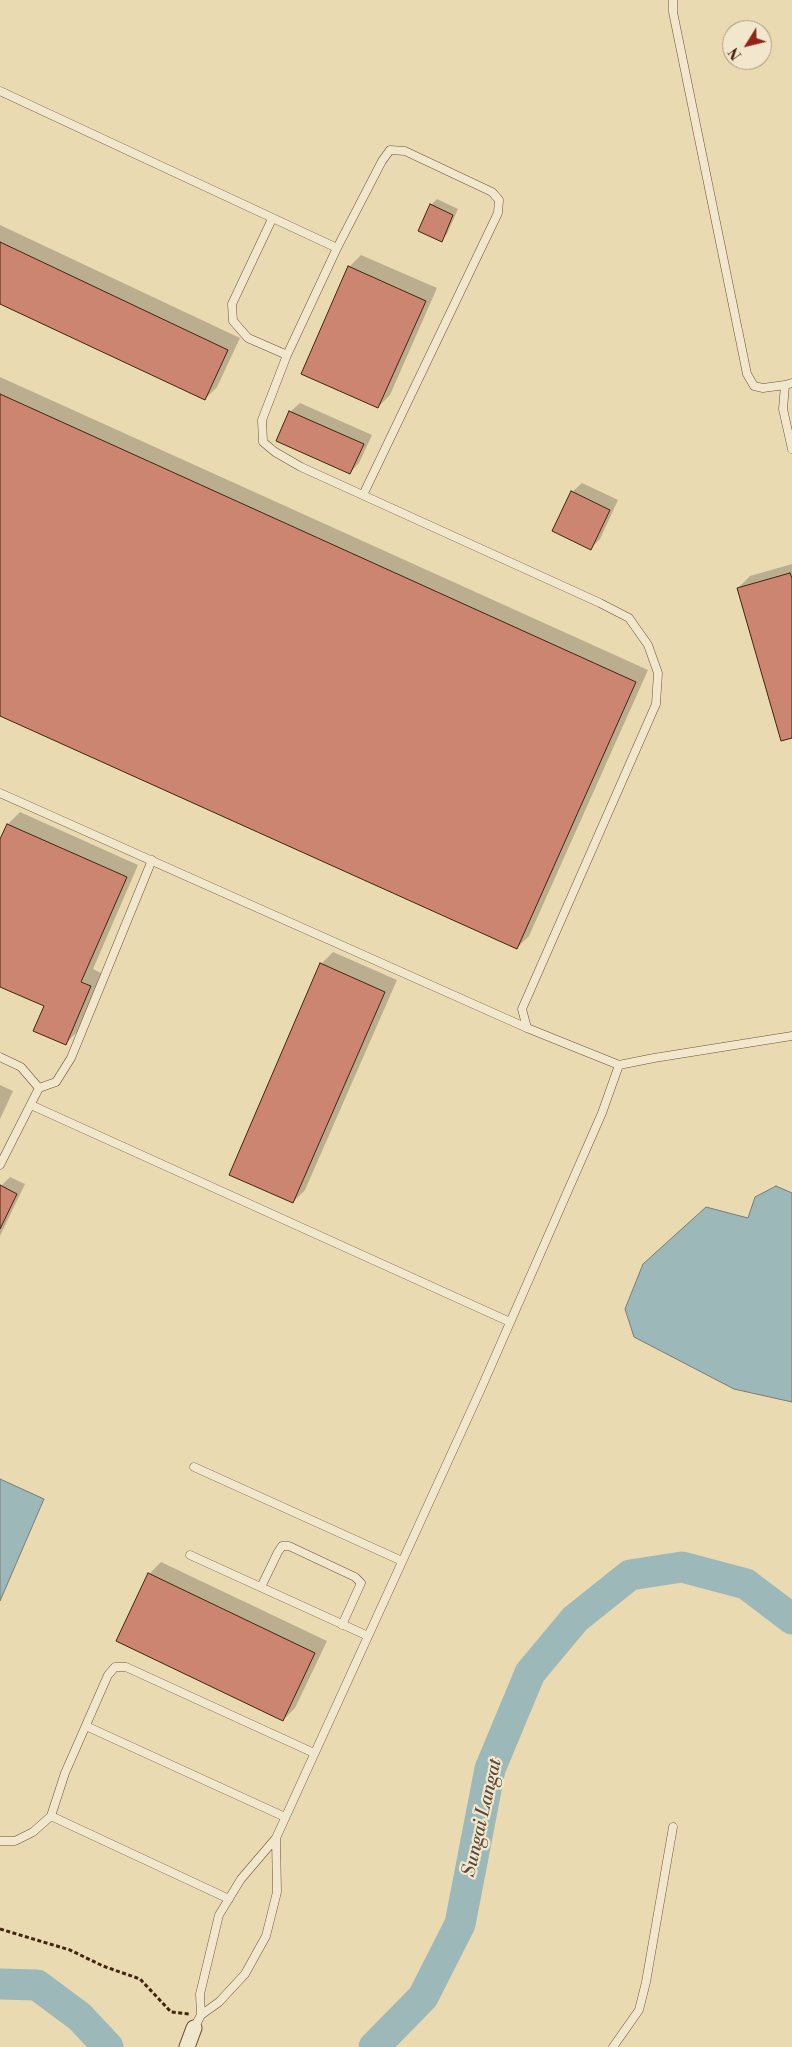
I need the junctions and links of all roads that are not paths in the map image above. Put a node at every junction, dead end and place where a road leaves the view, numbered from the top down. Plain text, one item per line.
1 (673, 0) edge
2 (0, 91) edge
3 (272, 219) junction
4 (337, 248) junction
5 (287, 355) junction
6 (789, 384) edge
7 (792, 449) edge
8 (363, 495) junction
9 (0, 792) edge
10 (152, 860) junction
11 (527, 1028) junction
12 (792, 1036) edge
13 (0, 1057) edge
14 (619, 1065) junction
15 (39, 1088) junction
16 (31, 1105) junction
17 (0, 1165) edge
18 (510, 1322) junction
19 (194, 1467) dead end
20 (190, 1555) dead end
21 (402, 1561) junction
22 (261, 1587) junction
23 (342, 1624) junction
24 (368, 1636) junction
25 (86, 1726) junction
26 (314, 1753) junction
27 (51, 1816) junction
28 (285, 1817) junction
29 (673, 1827) dead end
30 (276, 1838) junction
31 (0, 1841) edge
32 (229, 1899) junction
33 (198, 2022) junction
34 (187, 2047) edge
35 (613, 2047) edge

1 - 6 lane
2 - 3 lane
3 - 4 lane
3 - 5 lane
4 - 5 lane
4 - 8 lane
5 - 8 lane
6 - 7 lane
8 - 11 lane
9 - 10 lane
10 - 11 lane
10 - 15 lane
11 - 14 lane
12 - 14 lane
13 - 15 lane
14 - 18 lane
15 - 16 lane
16 - 17 lane
16 - 18 lane
18 - 21 lane
19 - 21 lane
20 - 22 lane
21 - 24 lane
22 - 23 lane
22 - 23 lane
23 - 24 lane
24 - 26 lane
25 - 26 lane
25 - 27 lane
25 - 28 lane
26 - 28 lane
27 - 31 lane
27 - 32 lane
28 - 30 lane
29 - 35 lane
30 - 32 lane
30 - 33 lane
32 - 33 lane
33 - 34 street

